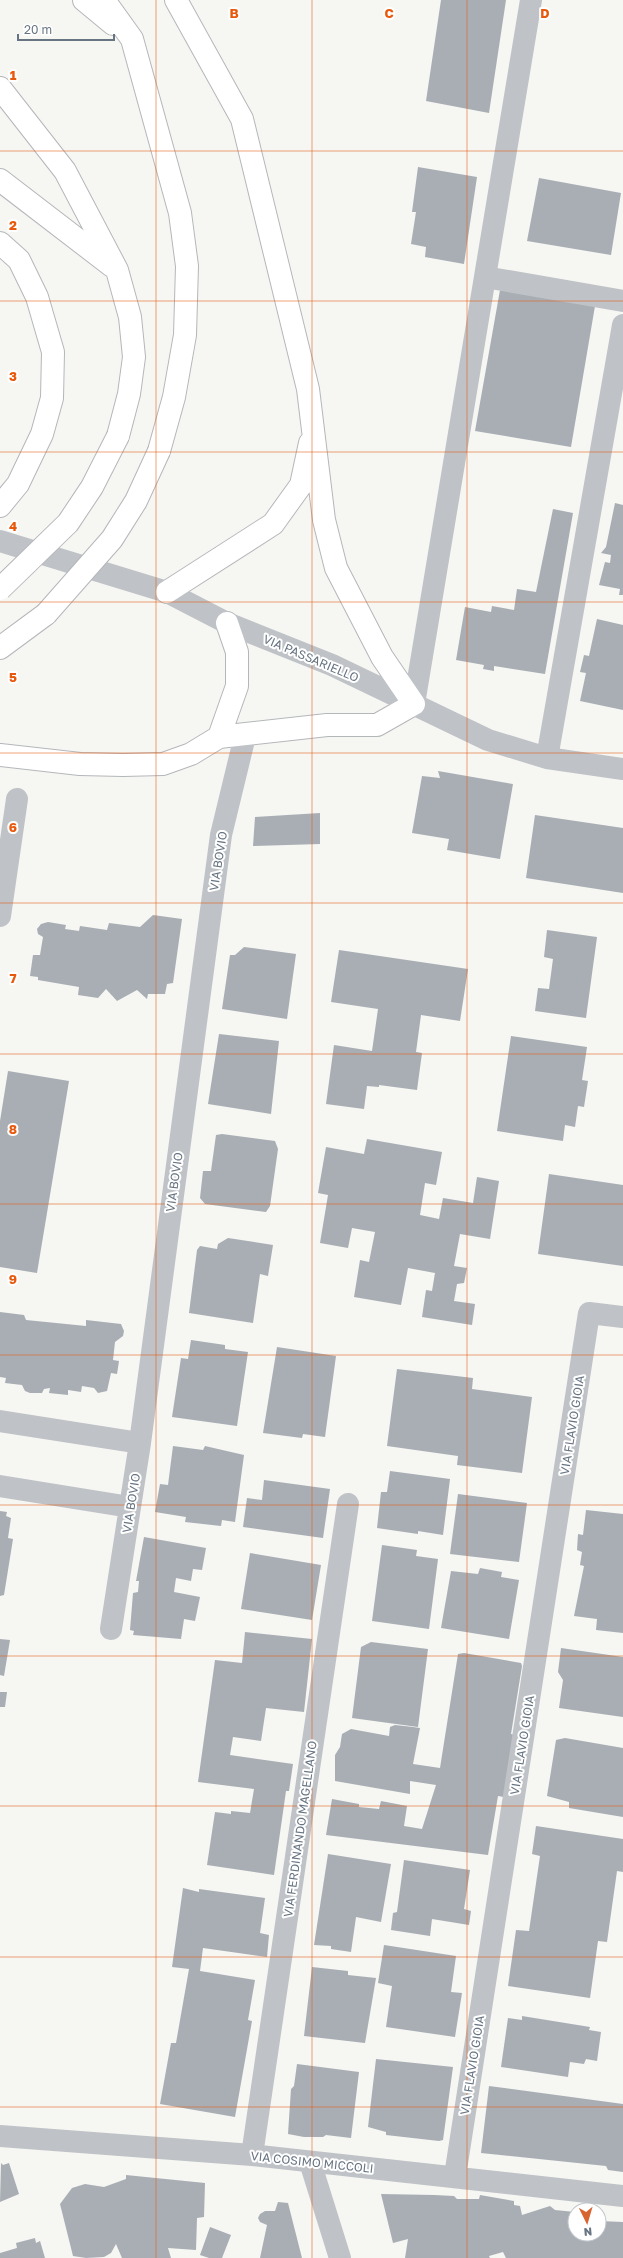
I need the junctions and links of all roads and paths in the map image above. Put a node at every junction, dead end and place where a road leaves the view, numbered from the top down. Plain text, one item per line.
1 (84, 0) edge
2 (104, 0) edge
3 (176, 0) edge
4 (531, 0) edge
5 (132, 39) junction
6 (0, 88) edge
7 (0, 180) edge
8 (0, 243) edge
9 (117, 270) junction
10 (485, 277) junction
11 (623, 301) edge
12 (623, 325) edge
13 (314, 425) junction
14 (0, 506) edge
15 (0, 541) edge
16 (0, 589) edge
17 (167, 592) junction
18 (228, 623) junction
19 (0, 648) edge
20 (414, 704) junction
21 (245, 736) junction
22 (219, 737) junction
23 (0, 755) edge
24 (547, 758) junction
25 (623, 769) edge
26 (17, 799) dead end
27 (0, 916) edge
28 (623, 1317) edge
29 (0, 1421) edge
30 (140, 1444) junction
31 (0, 1486) edge
32 (348, 1504) dead end
33 (130, 1507) junction
34 (111, 1629) dead end
35 (0, 2136) edge
36 (252, 2155) junction
37 (310, 2162) junction
38 (455, 2176) junction
39 (623, 2196) edge
40 (340, 2258) edge

1 - 5 highway
2 - 5 highway
3 - 13 highway
4 - 10 street
5 - 19 highway, bridge
6 - 9 highway
7 - 9 highway
8 - 14 highway
9 - 16 highway, bridge
10 - 11 street
10 - 20 street
12 - 24 street
13 - 17 highway
13 - 20 highway
15 - 17 street, VIA PASSARIELLO
17 - 18 street, VIA PASSARIELLO
18 - 20 street, VIA PASSARIELLO
18 - 22 highway
20 - 21 highway
20 - 24 street, VIA PASSARIELLO
21 - 22 highway
21 - 30 street, VIA BOVIO
22 - 23 highway
24 - 25 street, VIA PASSARIELLO
26 - 27 street
28 - 38 street, VIA FLAVIO GIOIA
29 - 30 street
30 - 33 street, VIA BOVIO
31 - 33 street
32 - 36 street, VIA FERDINANDO MAGELLANO
33 - 34 street, VIA BOVIO
35 - 36 street, VIA COSIMO MICCOLI
36 - 37 street, VIA COSIMO MICCOLI
37 - 38 street, VIA COSIMO MICCOLI
37 - 40 street
38 - 39 street, VIA COSIMO MICCOLI

